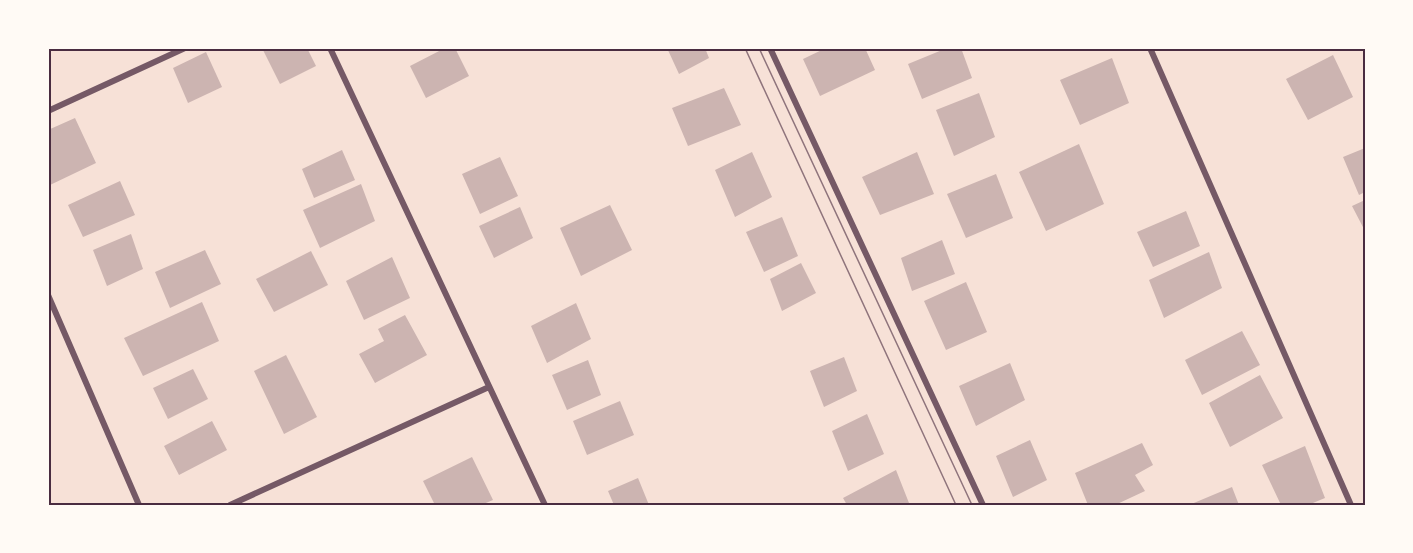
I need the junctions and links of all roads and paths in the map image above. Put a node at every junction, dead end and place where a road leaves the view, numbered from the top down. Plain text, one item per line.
1 (185, 48) edge
2 (330, 48) edge
3 (770, 48) edge
4 (1150, 48) edge
5 (48, 111) edge
6 (48, 295) edge
7 (489, 387) junction
8 (139, 505) edge
9 (230, 505) edge
10 (545, 505) edge
11 (983, 505) edge
12 (1352, 505) edge

1 - 5 street
2 - 7 street
3 - 11 street
4 - 12 street
6 - 8 street
7 - 9 street
7 - 10 street

